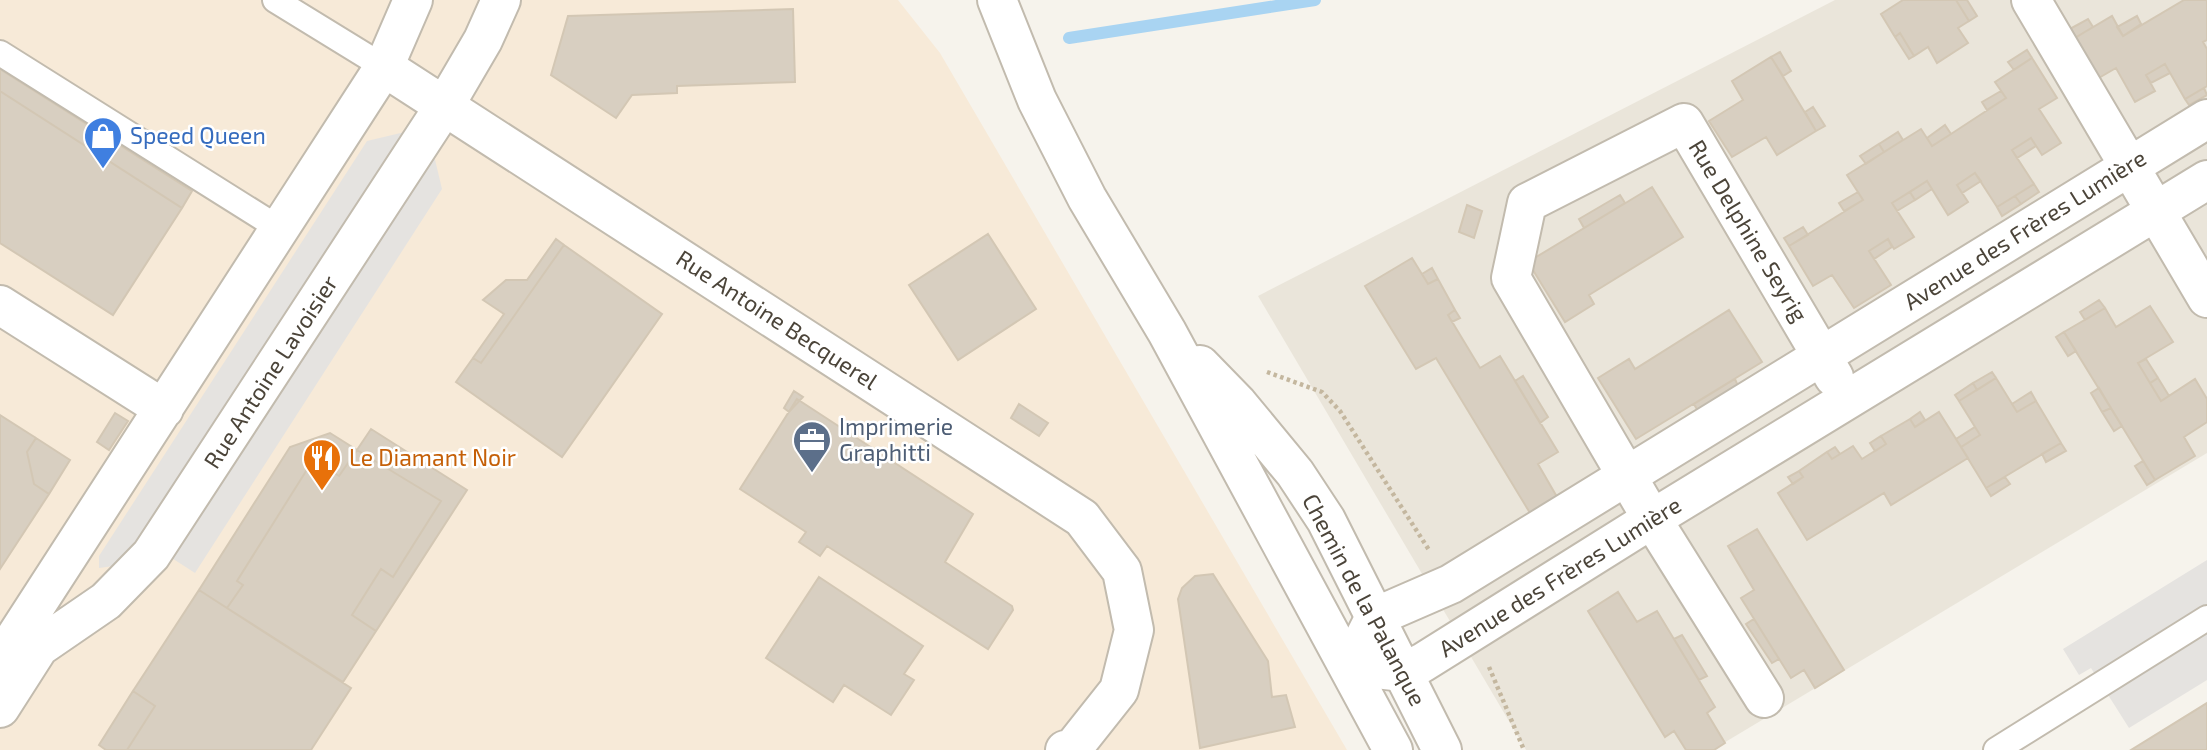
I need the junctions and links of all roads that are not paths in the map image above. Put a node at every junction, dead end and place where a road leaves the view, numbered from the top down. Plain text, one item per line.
1 (275, 0) edge
2 (413, 0) edge
3 (501, 0) edge
4 (2031, 0) edge
5 (997, 2) edge
6 (0, 53) edge
7 (384, 67) junction
8 (444, 105) junction
9 (2207, 119) edge
10 (2128, 166) junction
11 (2207, 180) edge
12 (2156, 212) junction
13 (280, 229) junction
14 (2207, 298) edge
15 (0, 305) edge
16 (1167, 331) junction
17 (1822, 356) junction
18 (1847, 400) junction
19 (164, 409) junction
20 (1626, 476) junction
21 (1652, 519) junction
22 (1375, 617) junction
23 (2207, 618) edge
24 (0, 661) edge
25 (1350, 666) junction
26 (1403, 672) junction
27 (1763, 698) dead end
28 (0, 708) edge
29 (1065, 750) edge
30 (1393, 750) edge
31 (1442, 750) edge
32 (1996, 750) edge

1 - 7 lane
2 - 7 street
3 - 8 street, Rue Antoine Lavoisier
4 - 10 street
5 - 16 street, Chemin de la Palanque
6 - 13 lane
7 - 8 street, Rue Antoine Becquerel
7 - 13 street
8 - 28 street, Rue Antoine Lavoisier
8 - 29 street, Rue Antoine Becquerel
9 - 10 street, Avenue des Frères Lumière
10 - 12 street
10 - 17 street, Avenue des Frères Lumière
11 - 12 street, Avenue des Frères Lumière
12 - 14 street
12 - 18 street, Avenue des Frères Lumière
13 - 19 street
15 - 19 street
16 - 22 street, Chemin de la Palanque
16 - 25 street, Chemin de la Palanque
17 - 18 street, Rue Delphine Seyrig
17 - 20 street, Avenue des Frères Lumière
17 - 20 street, Rue Delphine Seyrig
18 - 21 street, Avenue des Frères Lumière
19 - 24 street
20 - 21 street, Rue Delphine Seyrig
20 - 22 street, Avenue des Frères Lumière
21 - 26 street, Avenue des Frères Lumière
21 - 27 street, Rue Delphine Seyrig
22 - 25 street
22 - 26 street, Chemin de la Palanque
23 - 32 lane
25 - 26 street
25 - 30 street, Chemin de la Palanque
26 - 31 street, Chemin de la Palanque

